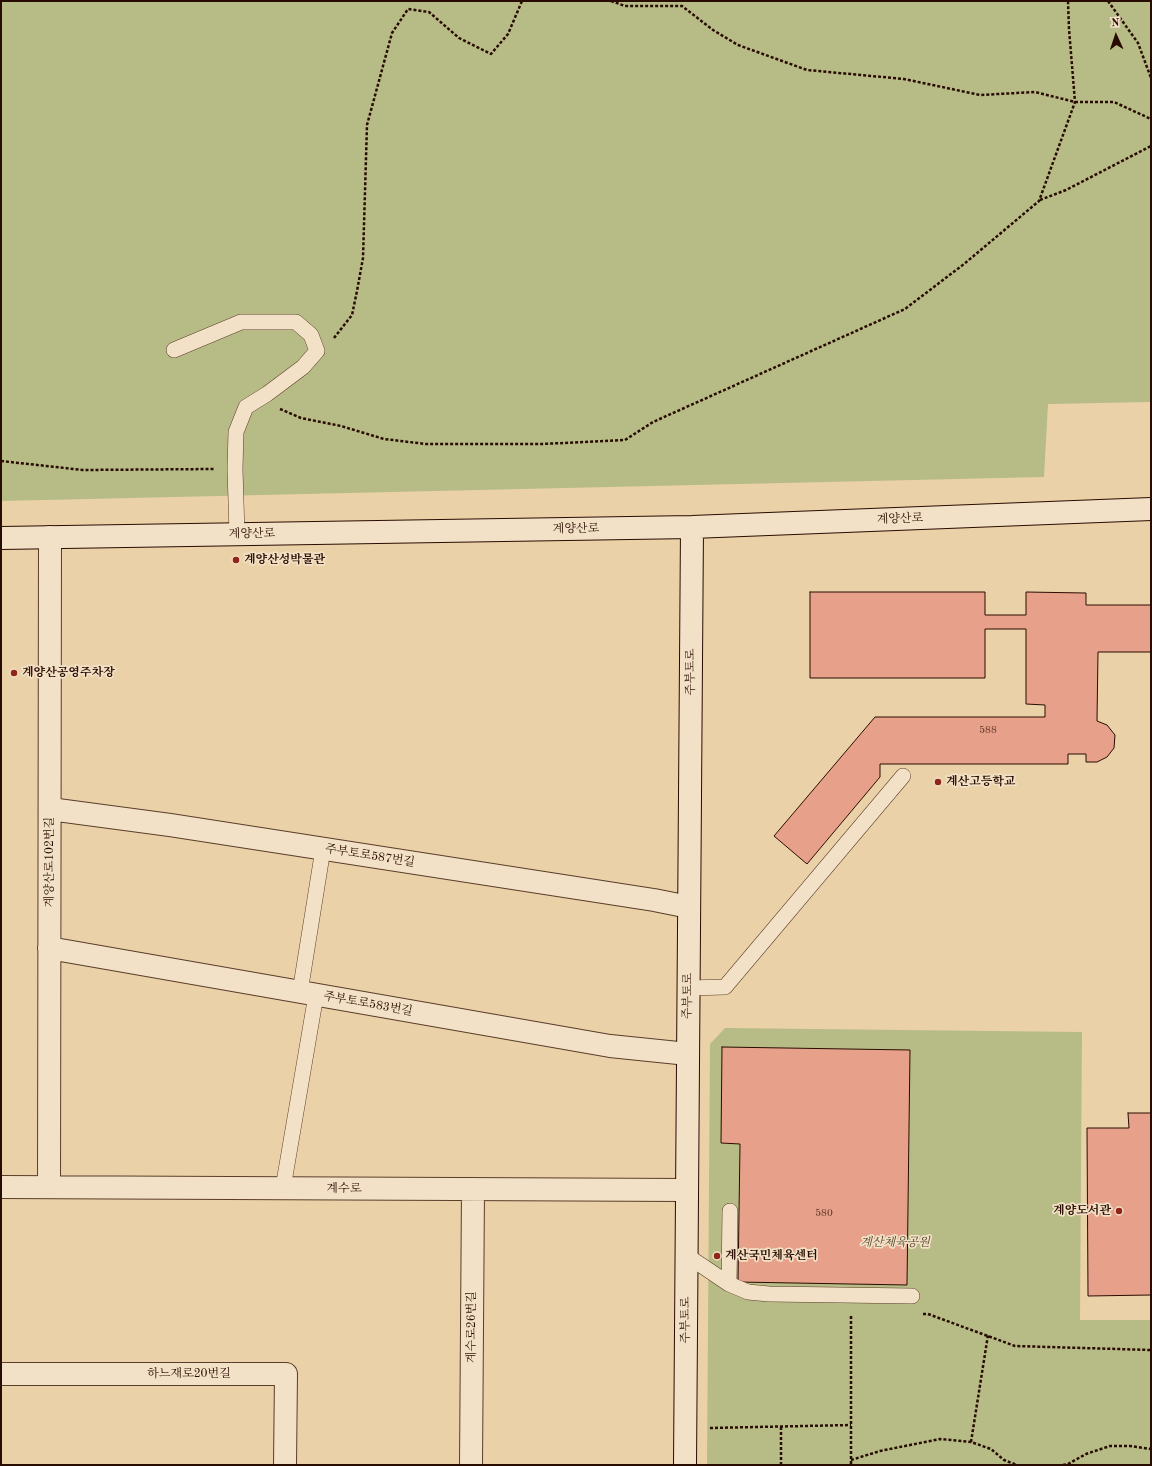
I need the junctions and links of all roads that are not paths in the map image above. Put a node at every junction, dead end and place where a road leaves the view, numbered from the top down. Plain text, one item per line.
1 (174, 350) dead end
2 (1151, 509) edge
3 (692, 527) junction
4 (237, 534) junction
5 (50, 537) junction
6 (1, 538) edge
7 (903, 776) dead end
8 (50, 809) junction
9 (323, 849) junction
10 (689, 906) junction
11 (49, 948) junction
12 (688, 988) junction
13 (308, 993) junction
14 (688, 1054) junction
15 (1, 1187) edge
16 (49, 1187) junction
17 (283, 1188) junction
18 (473, 1189) junction
19 (687, 1190) junction
20 (730, 1211) dead end
21 (686, 1255) junction
22 (729, 1284) junction
23 (912, 1296) dead end
24 (1, 1374) edge
25 (285, 1465) edge
26 (471, 1465) edge
27 (685, 1465) edge

1 - 4 lane
2 - 3 street, 계양산로
3 - 4 street, 계양산로
3 - 10 street, 주부토로
4 - 5 street, 계양산로
5 - 6 street, 계양산로
5 - 8 street, 계양산로102번길
7 - 12 lane
8 - 9 street, 주부토로587번길
8 - 11 street, 계양산로102번길
9 - 10 street, 주부토로587번길
9 - 13 lane
10 - 12 street, 주부토로
11 - 13 street, 주부토로583번길
11 - 16 street, 계양산로102번길
12 - 14 street, 주부토로
13 - 14 street, 주부토로583번길
13 - 17 lane
14 - 19 street, 주부토로
15 - 16 street, 계수로
16 - 17 street, 계수로
17 - 18 street, 계수로
18 - 19 street, 계수로
18 - 26 street, 계수로26번길
19 - 21 street, 주부토로
20 - 22 lane
21 - 22 lane
21 - 27 street, 주부토로
22 - 23 lane
24 - 25 street, 하느재로20번길

